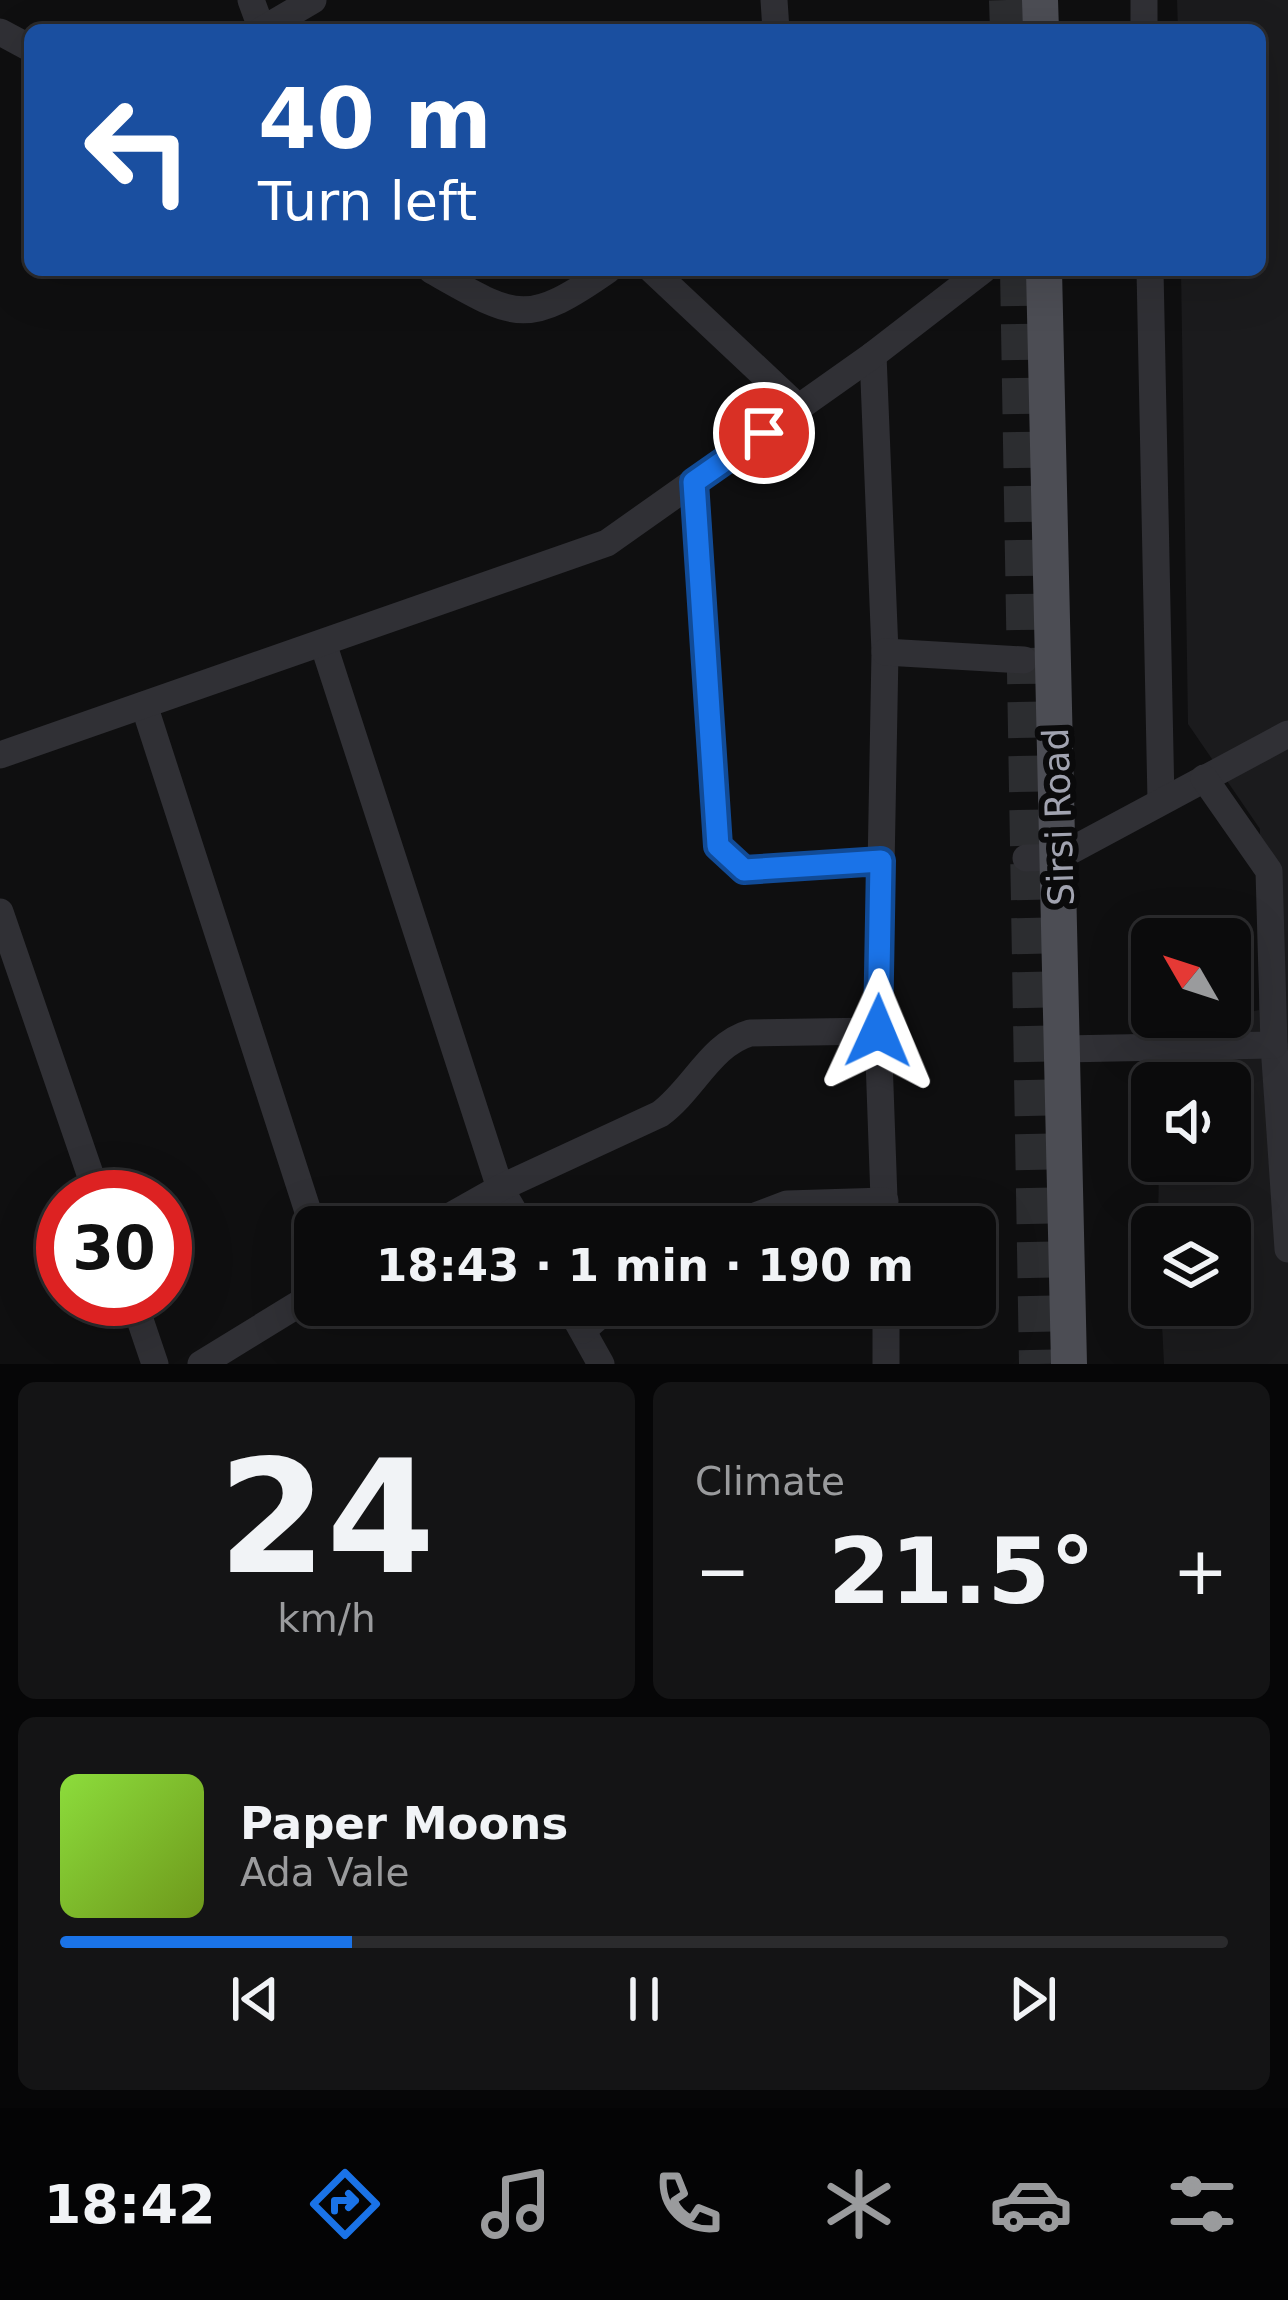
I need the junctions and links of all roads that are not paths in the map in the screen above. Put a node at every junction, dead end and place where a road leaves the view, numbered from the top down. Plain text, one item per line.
1 (313, 0) edge
2 (272, 24) edge
3 (443, 276) edge
4 (599, 276) edge
5 (658, 276) edge
6 (975, 276) edge
7 (1044, 276) edge
8 (1150, 276) edge
9 (873, 355) junction
10 (799, 408) junction
11 (694, 482) junction
12 (322, 643) junction
13 (885, 652) junction
14 (1024, 660) dead end
15 (144, 705) junction
16 (1288, 734) edge
17 (0, 755) edge
18 (1204, 778) junction
19 (1161, 801) junction
20 (1042, 858) junction
21 (881, 861) junction
22 (0, 912) edge
23 (878, 1031) junction
24 (1274, 1045) junction
25 (1063, 1049) junction
26 (89, 1170) edge
27 (500, 1188) junction
28 (306, 1206) edge
29 (468, 1206) edge
30 (511, 1206) edge
31 (885, 1206) edge
32 (1288, 1249) edge
33 (294, 1307) edge
34 (142, 1326) edge
35 (581, 1326) edge
36 (588, 1326) edge
37 (886, 1326) edge
38 (583, 1330) junction
39 (155, 1364) edge
40 (201, 1364) edge
41 (602, 1364) edge
42 (886, 1364) edge
43 (1069, 1364) edge

1 - 2 street
3 - 4 street
5 - 10 street
6 - 9 street
7 - 20 main road, Sirsi Road
8 - 19 street
9 - 10 street
9 - 13 street
10 - 11 street
11 - 12 street
11 - 21 street
12 - 15 street
12 - 27 street
13 - 14 street
13 - 21 street
15 - 17 street
15 - 28 street
16 - 18 street
18 - 19 street
18 - 24 street
19 - 20 street
20 - 25 main road, Sirsi Road
21 - 23 street
22 - 26 street
23 - 27 street
23 - 31 street
24 - 25 street
24 - 32 street
25 - 43 main road, Sirsi Road
27 - 29 street
27 - 30 street
33 - 40 street
34 - 39 street
35 - 38 street
36 - 38 street
37 - 42 street
38 - 41 street

